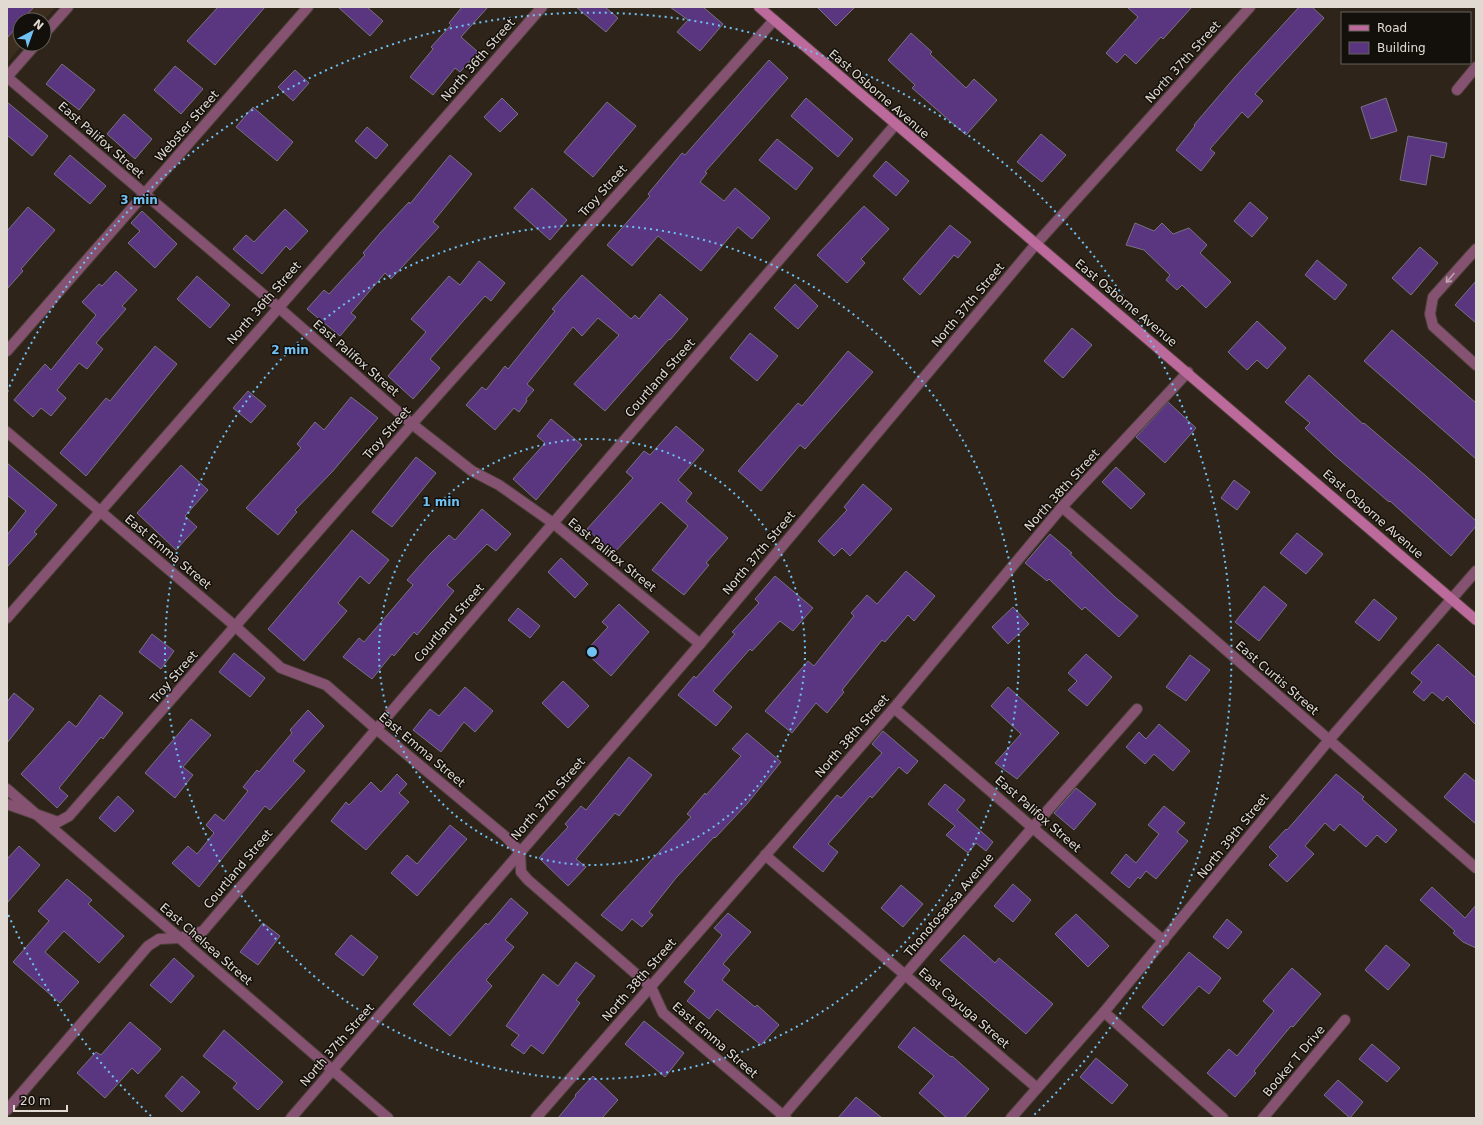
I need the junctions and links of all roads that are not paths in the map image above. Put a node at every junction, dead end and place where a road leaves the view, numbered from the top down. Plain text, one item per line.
1 (68, 7) edge
2 (308, 7) edge
3 (542, 7) edge
4 (759, 7) edge
5 (1250, 7) edge
6 (774, 20) junction
7 (52, 25) edge
8 (29, 52) edge
9 (1476, 67) edge
10 (7, 77) edge
11 (1457, 90) dead end
12 (895, 125) junction
13 (144, 195) junction
14 (1036, 244) junction
15 (1476, 249) edge
16 (278, 307) junction
17 (7, 351) edge
18 (1476, 365) edge
19 (1188, 372) junction
20 (412, 424) junction
21 (7, 432) edge
22 (1062, 507) junction
23 (100, 511) junction
24 (553, 523) junction
25 (1476, 571) edge
26 (1451, 598) junction
27 (7, 618) edge
28 (1476, 620) edge
29 (235, 626) junction
30 (700, 644) junction
31 (894, 708) junction
32 (1138, 709) dead end
33 (375, 728) junction
34 (1329, 740) junction
35 (7, 789) edge
36 (7, 804) edge
37 (34, 812) junction
38 (1033, 827) junction
39 (520, 852) junction
40 (765, 855) junction
41 (1476, 868) edge
42 (179, 938) junction
43 (1164, 941) junction
44 (906, 975) junction
45 (650, 986) junction
46 (1104, 1012) junction
47 (1345, 1020) dead end
48 (333, 1070) junction
49 (1037, 1088) junction
50 (7, 1110) edge
51 (783, 1117) edge
52 (291, 1118) edge
53 (388, 1118) edge
54 (536, 1118) edge
55 (1011, 1118) edge
56 (1223, 1118) edge
57 (1263, 1118) edge

1 - 7 street
2 - 13 street, Webster Street
3 - 16 street, North 36th Street
4 - 6 street, East Osborne Avenue
5 - 14 street, North 37th Street
6 - 12 street, East Osborne Avenue
6 - 20 street, Troy Street
8 - 10 street
9 - 11 street
10 - 13 street, East Palifox Street
12 - 14 street, East Osborne Avenue
12 - 24 street, Courtland Street
13 - 16 street, East Palifox Street
13 - 17 street, Webster Street
14 - 19 street, East Osborne Avenue
14 - 30 street, North 37th Street
15 -> 18 street
16 - 20 street, East Palifox Street
16 - 23 street, North 36th Street
19 - 22 street, North 38th Street
19 - 26 street, East Osborne Avenue
20 - 24 street, East Palifox Street
20 - 29 street, Troy Street
21 - 23 street, East Emma Street
22 - 31 street, North 38th Street
22 - 34 street, East Curtis Street
23 - 27 street, North 36th Street
23 - 29 street, East Emma Street
24 - 30 street, East Palifox Street
24 - 33 street, Courtland Street
25 - 26 street, North 39th Street
26 - 28 street, East Osborne Avenue
26 - 34 street, North 39th Street
29 - 33 street, East Emma Street
29 - 37 street, Troy Street
30 - 39 street, North 37th Street
31 - 38 street, East Palifox Street
31 - 40 street, North 38th Street
32 - 38 street, Thonotosassa Avenue
33 - 39 street, East Emma Street
33 - 42 street, Courtland Street
34 - 41 street, East Curtis Street
34 - 43 street, North 39th Street
35 - 37 street, East Chelsea Street
36 - 37 street, Troy Street
37 - 42 street, East Chelsea Street
38 - 43 street, East Palifox Street
38 - 44 street, Thonotosassa Avenue
39 - 45 street, East Emma Street
39 - 48 street, North 37th Street
40 - 44 street, East Cayuga Street
40 - 45 street, North 38th Street
42 - 48 street, East Chelsea Street
42 - 50 street, Courtland Street
43 - 46 street, North 39th Street
44 - 49 street, East Cayuga Street
44 - 51 street, Thonotosassa Avenue
45 - 51 street, East Emma Street
45 - 54 street, North 38th Street
46 - 49 street, North 39th Street
46 - 56 street
47 - 57 street, Booker T Drive
48 - 52 street, North 37th Street
48 - 53 street, East Chelsea Street
49 - 55 street, North 39th Street

